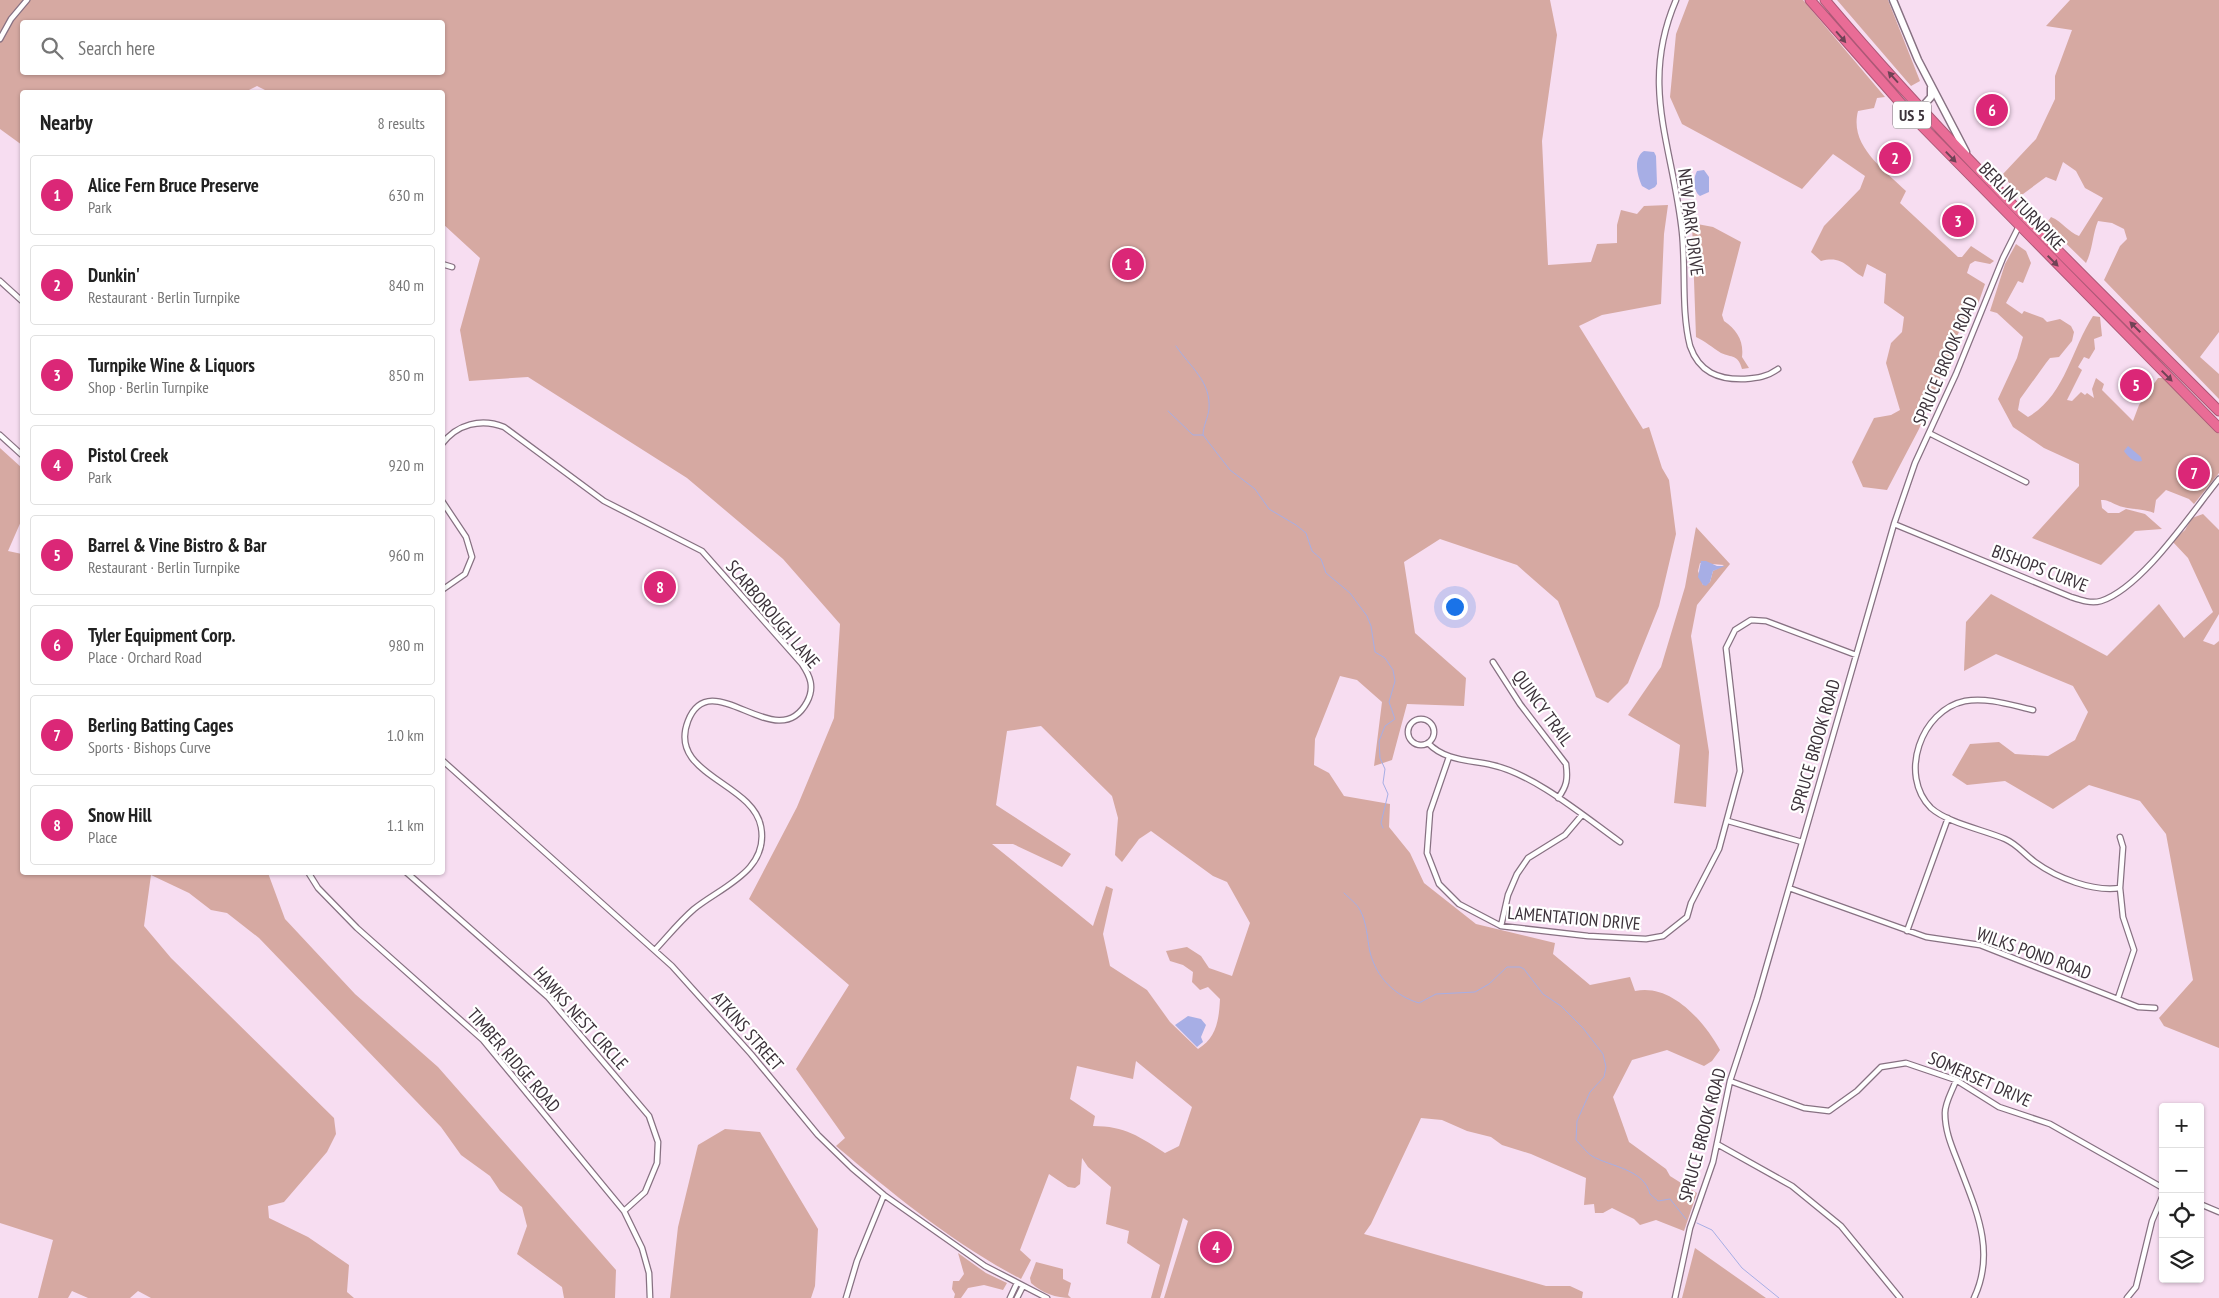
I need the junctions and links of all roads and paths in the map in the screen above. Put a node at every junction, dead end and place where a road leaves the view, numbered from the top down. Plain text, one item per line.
1 (27, 0) edge
2 (1676, 0) edge
3 (1810, 0) edge
4 (1825, 0) edge
5 (1893, 0) edge
6 (0, 39) edge
7 (1929, 82) junction
8 (1921, 108) junction
9 (1913, 117) junction
10 (1974, 164) junction
11 (2026, 217) junction
12 (2018, 226) junction
13 (445, 265) edge
14 (452, 267) dead end
15 (0, 281) edge
16 (20, 299) edge
17 (1778, 369) dead end
18 (2219, 411) edge
19 (2219, 428) edge
20 (1929, 433) junction
21 (0, 435) edge
22 (445, 441) edge
23 (20, 453) edge
24 (2219, 478) edge
25 (2026, 482) dead end
26 (445, 506) edge
27 (1894, 524) junction
28 (445, 588) edge
29 (1856, 655) junction
30 (1493, 662) dead end
31 (2033, 710) dead end
32 (1428, 743) junction
33 (1449, 757) junction
34 (445, 763) edge
35 (1558, 798) junction
36 (1582, 815) junction
37 (1948, 818) junction
38 (1728, 821) junction
39 (2120, 837) dead end
40 (1620, 842) dead end
41 (1802, 842) junction
42 (310, 875) edge
43 (409, 875) edge
44 (1789, 888) junction
45 (2120, 888) junction
46 (1501, 926) junction
47 (1907, 931) junction
48 (655, 950) junction
49 (2118, 998) junction
50 (2155, 1008) dead end
51 (1956, 1080) junction
52 (1730, 1081) junction
53 (1717, 1144) junction
54 (2159, 1186) edge
55 (884, 1195) junction
56 (2159, 1204) edge
57 (2204, 1206) edge
58 (624, 1211) junction
59 (2219, 1212) edge
60 (1017, 1283) junction
61 (1023, 1286) junction
62 (650, 1298) edge
63 (846, 1298) edge
64 (1010, 1298) edge
65 (1016, 1298) edge
66 (1047, 1298) edge
67 (1675, 1298) edge
68 (1900, 1298) edge
69 (1974, 1298) edge
70 (2127, 1298) edge

1 - 6 street
2 - 17 street, NEW PARK DRIVE
3 -> 9 highway, BERLIN TURNPIKE / US 5
8 -> 4 highway, BERLIN TURNPIKE / US 5
5 - 7 street
7 - 8 street
7 - 10 street
8 - 9 street
8 - 10 highway, BERLIN TURNPIKE / US 5
9 -> 12 highway, BERLIN TURNPIKE / US 5
10 - 11 highway, BERLIN TURNPIKE / US 5
11 - 12 street, SPRUCE BROOK ROAD
18 -> 11 highway, BERLIN TURNPIKE / US 5
12 -> 19 highway, BERLIN TURNPIKE / US 5
12 - 20 street, SPRUCE BROOK ROAD
13 - 14 street
15 - 16 street
20 - 25 street
20 - 27 street, SPRUCE BROOK ROAD
21 - 23 street
22 - 48 street, SCARBOROUGH LANE
24 - 27 street, BISHOPS CURVE
26 - 28 street
27 - 29 street, SPRUCE BROOK ROAD
29 - 38 street, LAMENTATION DRIVE
29 - 41 street, SPRUCE BROOK ROAD
30 - 35 street, QUINCY TRAIL
31 - 37 street
32 - 32 street
32 - 33 street
33 - 35 street
33 - 46 street, LAMENTATION DRIVE
34 - 48 street, ATKINS STREET
35 - 36 street
36 - 40 street
36 - 46 street
37 - 45 street
37 - 47 street
38 - 41 street
38 - 46 street, LAMENTATION DRIVE
39 - 45 street
41 - 44 street, SPRUCE BROOK ROAD
42 - 58 street, TIMBER RIDGE ROAD
43 - 58 street, HAWKS NEST CIRCLE
44 - 47 street, WILKS POND ROAD
44 - 52 street, SPRUCE BROOK ROAD
45 - 49 street
47 - 49 street, WILKS POND ROAD
48 - 55 street, ATKINS STREET
49 - 50 street, WILKS POND ROAD
51 - 52 street, SOMERSET DRIVE
51 - 54 street, SOMERSET DRIVE
51 - 69 street
52 - 53 street, SPRUCE BROOK ROAD
53 - 67 street, SPRUCE BROOK ROAD
53 - 68 street
55 - 60 street, ATKINS STREET
55 - 63 street
56 - 70 street
57 - 59 street
58 - 62 street, TIMBER RIDGE ROAD
60 - 61 street, ATKINS STREET
60 - 64 street
61 - 65 street
61 - 66 street, ATKINS STREET

